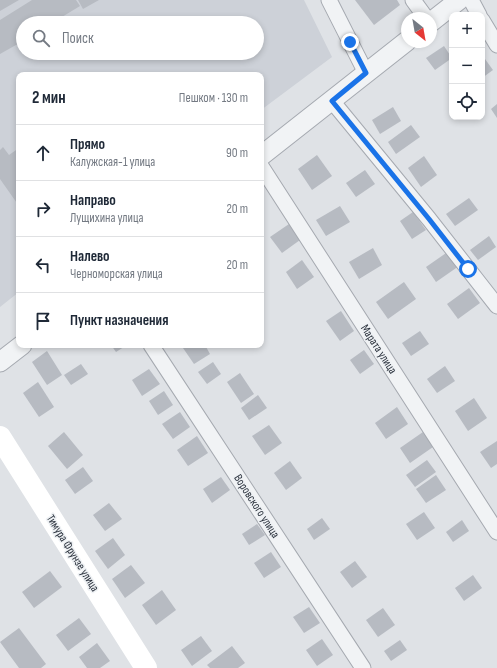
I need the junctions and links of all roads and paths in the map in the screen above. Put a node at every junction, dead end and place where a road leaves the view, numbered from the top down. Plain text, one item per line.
1 (329, 0) edge
2 (413, 0) edge
3 (459, 0) edge
4 (471, 0) edge
5 (422, 12) edge
6 (477, 12) edge
7 (437, 17) edge
8 (485, 25) edge
9 (497, 45) edge
10 (401, 46) edge
11 (366, 73) junction
12 (332, 101) junction
13 (264, 154) edge
14 (264, 171) edge
15 (497, 306) edge
16 (18, 348) edge
17 (153, 348) edge
18 (0, 362) edge
19 (0, 437) edge
20 (497, 532) edge
21 (146, 668) edge
22 (363, 668) edge

1 - 11 street
2 - 5 street
3 - 7 street
4 - 6 street
8 - 9 street
10 - 11 street
11 - 12 street
12 - 13 street
12 - 15 street
14 - 20 street, Марата улица
16 - 18 street
17 - 22 street, Воровского улица
19 - 21 main road, Тимура Фрунзе улица

